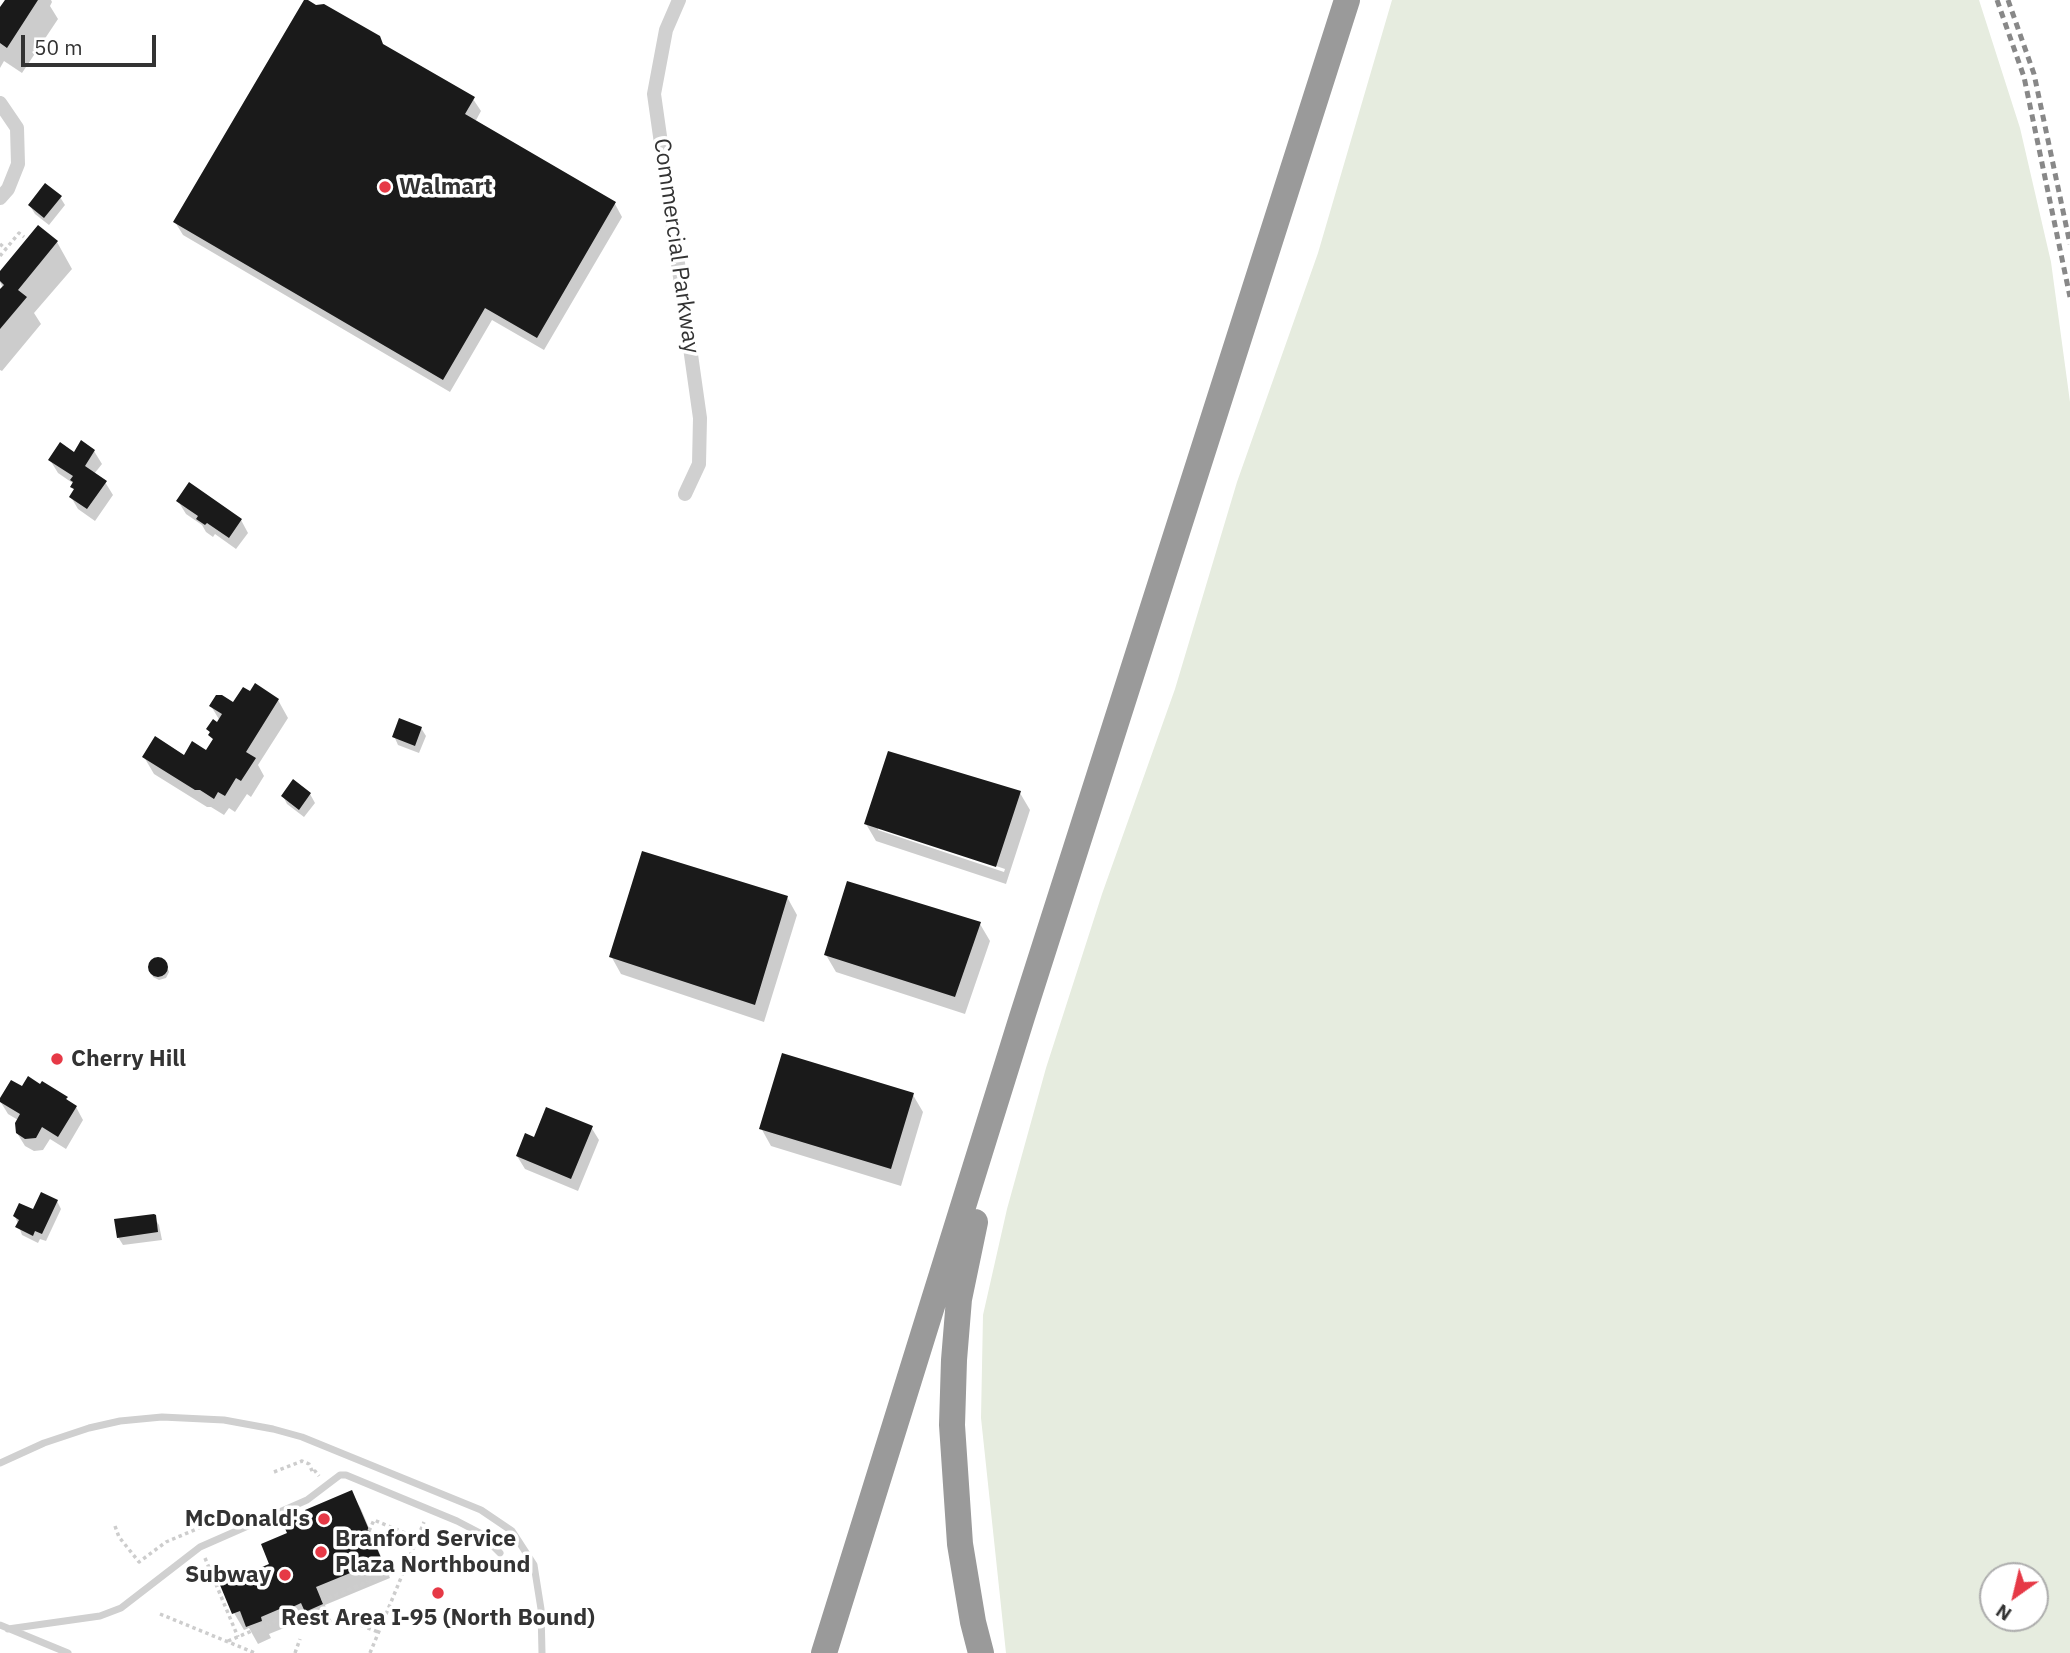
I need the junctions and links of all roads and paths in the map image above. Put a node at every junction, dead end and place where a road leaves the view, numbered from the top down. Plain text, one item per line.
1 (679, 0) edge
2 (1347, 0) edge
3 (1362, 0) edge
4 (1, 104) edge
5 (0, 198) edge
6 (24, 237) dead end
7 (0, 244) edge
8 (6, 249) junction
9 (0, 256) edge
10 (685, 494) dead end
11 (0, 1463) edge
12 (274, 1472) dead end
13 (327, 1484) junction
14 (213, 1522) dead end
15 (424, 1522) dead end
16 (115, 1526) dead end
17 (191, 1531) junction
18 (369, 1531) dead end
19 (417, 1538) junction
20 (200, 1547) junction
21 (500, 1553) dead end
22 (405, 1567) junction
23 (322, 1601) dead end
24 (304, 1609) dead end
25 (160, 1614) dead end
26 (348, 1620) dead end
27 (4, 1627) edge
28 (378, 1632) junction
29 (238, 1637) junction
30 (300, 1639) dead end
31 (228, 1642) junction
32 (68, 1653) edge
33 (255, 1653) edge
34 (295, 1653) edge
35 (370, 1653) edge
36 (542, 1653) edge
37 (824, 1653) edge
38 (981, 1653) edge

1 - 10 street, Commercial Parkway
2 - 37 highway
3 - 38 highway
4 - 5 street
6 - 8 path
7 - 8 path
8 - 9 path
11 - 36 lane
12 - 13 path
13 - 20 lane
13 - 21 lane
14 - 17 path
15 - 19 path
16 - 17 path
17 - 20 path
18 - 19 path
19 - 22 path
20 - 27 lane
20 - 29 path
22 - 23 path
22 - 28 path
24 - 29 path
25 - 31 path
26 - 28 path
27 - 32 lane
28 - 35 path
29 - 31 path
30 - 34 path
31 - 33 path

